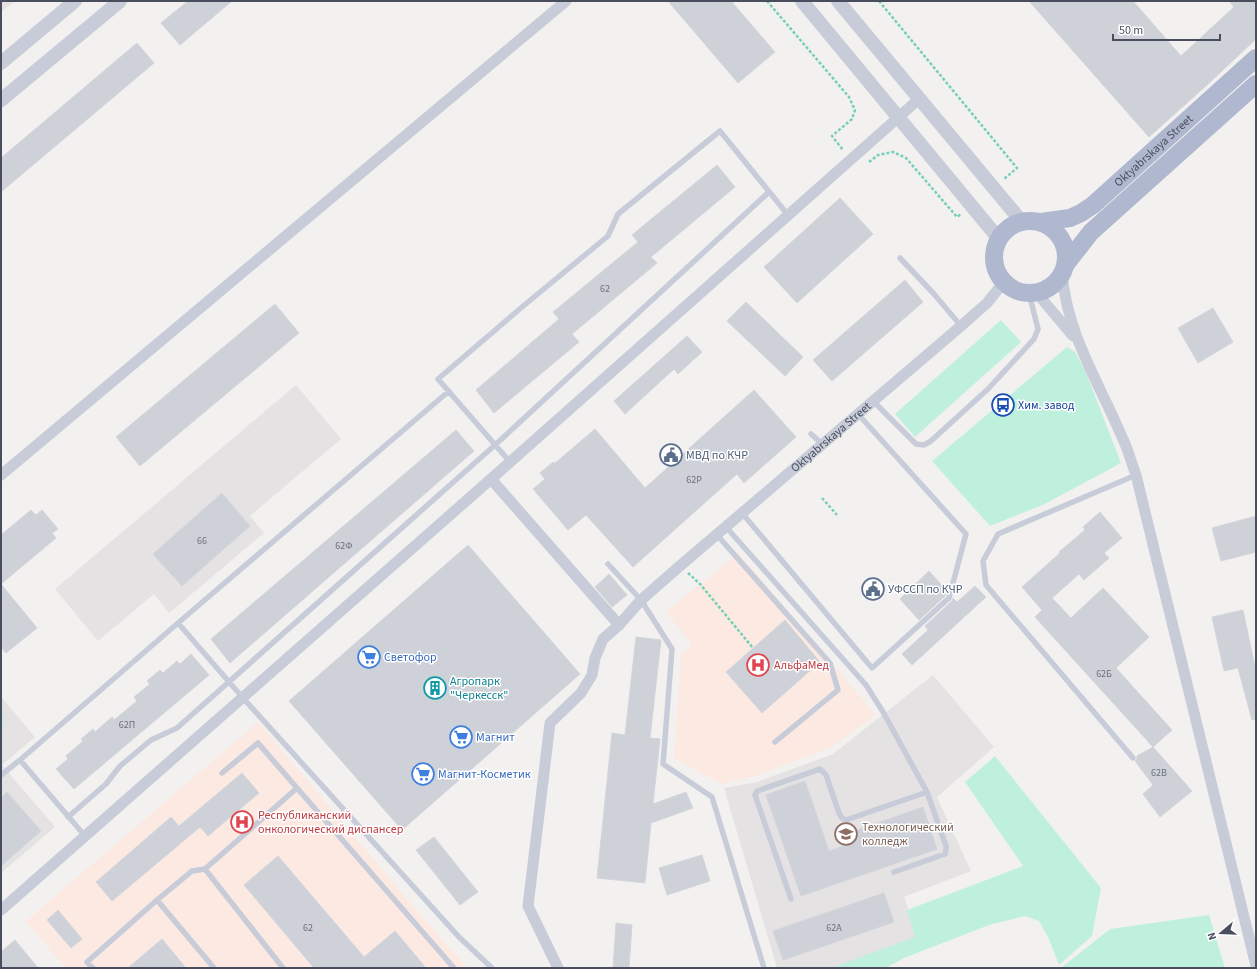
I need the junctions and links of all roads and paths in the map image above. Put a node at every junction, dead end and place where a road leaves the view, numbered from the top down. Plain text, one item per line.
1 (75, 1) edge
2 (120, 1) edge
3 (566, 1) edge
4 (767, 1) edge
5 (802, 1) edge
6 (838, 1) edge
7 (879, 1) edge
8 (1256, 58) edge
9 (1, 63) edge
10 (1256, 84) edge
11 (919, 99) junction
12 (1, 100) edge
13 (898, 117) junction
14 (851, 159) junction
15 (993, 188) junction
16 (769, 192) junction
17 (971, 206) junction
18 (788, 215) junction
19 (1022, 222) junction
20 (1041, 222) junction
21 (1000, 239) junction
22 (900, 258) dead end
23 (1064, 268) junction
24 (1004, 282) junction
25 (1033, 292) junction
26 (961, 326) junction
27 (1078, 342) junction
28 (448, 391) junction
29 (873, 401) junction
30 (858, 414) junction
31 (811, 434) dead end
32 (822, 444) junction
33 (495, 445) junction
34 (510, 462) junction
35 (1, 475) edge
36 (1136, 475) junction
37 (490, 479) junction
38 (822, 498) dead end
39 (742, 513) junction
40 (837, 515) dead end
41 (726, 527) junction
42 (717, 535) junction
43 (608, 564) dead end
44 (681, 565) junction
45 (641, 600) junction
46 (178, 623) junction
47 (619, 625) junction
48 (753, 648) dead end
49 (229, 682) junction
50 (243, 698) junction
51 (775, 742) dead end
52 (1133, 758) dead end
53 (20, 760) junction
54 (222, 773) dead end
55 (1, 776) edge
56 (296, 788) junction
57 (927, 792) junction
58 (68, 817) junction
59 (85, 836) junction
60 (205, 869) junction
61 (894, 872) dead end
62 (791, 899) dead end
63 (157, 900) junction
64 (1, 910) edge
65 (1256, 966) edge
66 (93, 968) edge
67 (214, 968) edge
68 (283, 968) edge
69 (454, 968) edge
70 (492, 968) edge
71 (558, 968) edge
72 (764, 968) edge

1 - 9 street
2 - 12 street
3 - 35 street
4 - 14 path
5 - 13 street
6 - 11 street
7 - 15 path
8 - 20 main road, Oktyabrskaya Street
10 - 23 main road, Oktyabrskaya Street
11 - 13 street
11 - 15 street
13 - 14 street
13 - 17 street
14 - 17 path
14 - 18 street
15 - 19 street
16 - 18 lane
16 - 28 lane
16 - 33 lane
17 - 21 street
18 - 34 street
19 - 20 main road, Oktyabrskaya Street
19 - 21 main road
20 - 23 main road
21 - 24 main road
22 - 26 lane
23 - 25 main road, Oktyabrskaya Street
23 - 27 street
24 - 25 main road
24 - 26 street, Oktyabrskaya Street
25 - 27 street
25 - 29 lane
26 - 29 street, Oktyabrskaya Street
27 - 36 street
28 - 33 lane
28 - 46 lane
29 - 30 street, Oktyabrskaya Street
30 - 32 street, Oktyabrskaya Street
30 - 39 lane
31 - 32 lane
32 - 39 street, Oktyabrskaya Street
33 - 34 lane
33 - 49 lane
34 - 37 street
36 - 52 lane
36 - 65 street
37 - 47 street
37 - 50 street
38 - 40 path
39 - 41 street, Oktyabrskaya Street
41 - 42 street, Oktyabrskaya Street
41 - 57 lane
42 - 44 street, Oktyabrskaya Street
42 - 51 lane
43 - 45 lane
44 - 45 street, Oktyabrskaya Street
44 - 48 path
45 - 47 street, Oktyabrskaya Street
45 - 72 lane
46 - 49 lane
46 - 53 lane
47 - 71 street, Oktyabrskaya Street
49 - 50 lane
49 - 58 lane
50 - 59 street
50 - 70 lane
53 - 55 lane
53 - 58 lane
54 - 56 lane
56 - 60 lane
56 - 69 lane
57 - 61 lane
57 - 62 lane
58 - 59 lane
59 - 64 street
60 - 63 lane
60 - 68 lane
63 - 66 lane
63 - 67 lane

